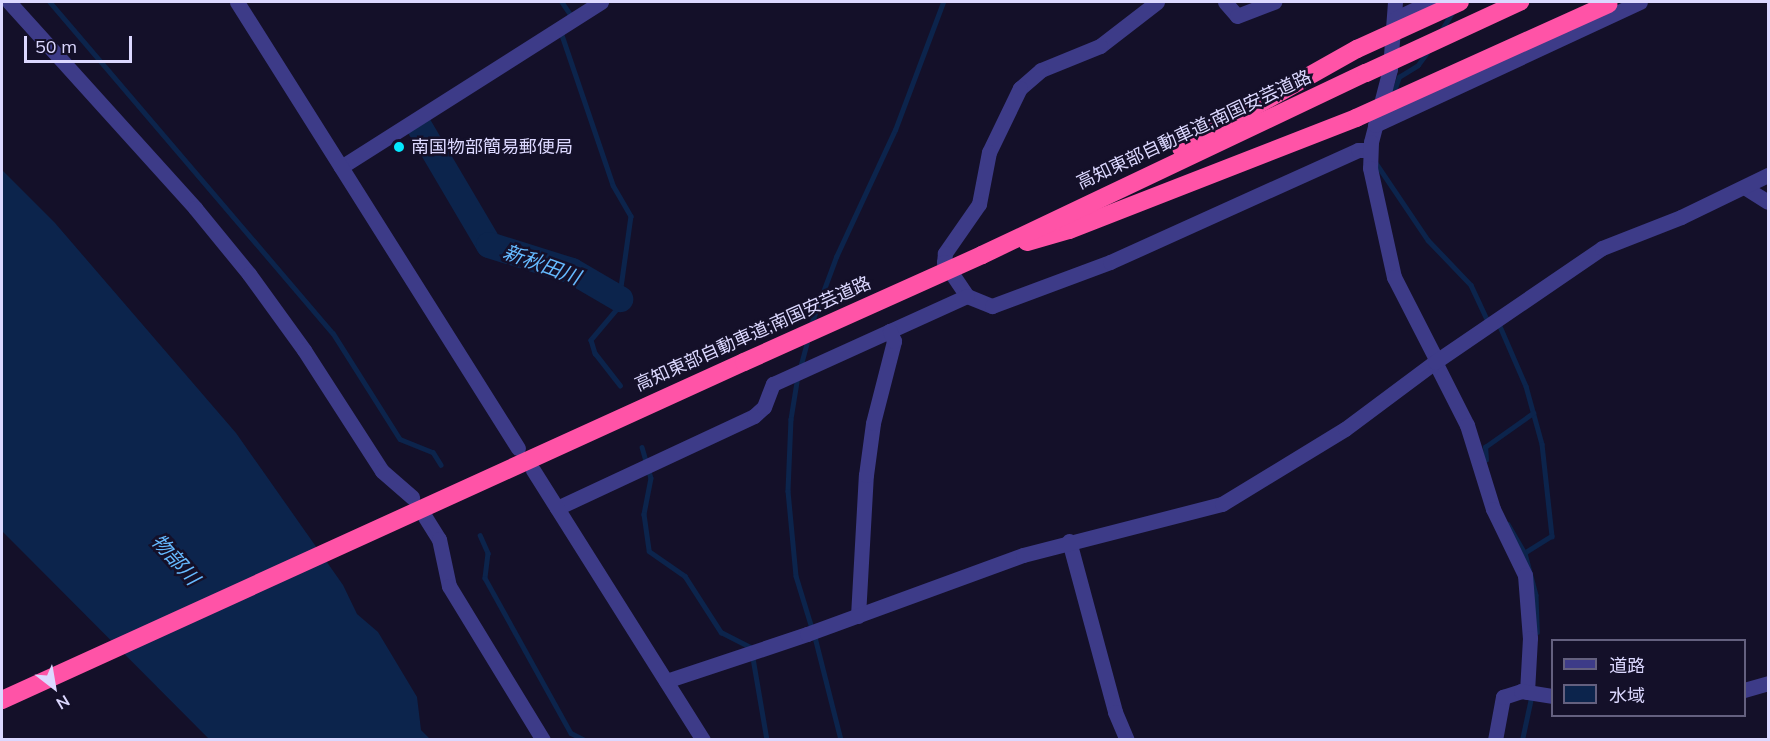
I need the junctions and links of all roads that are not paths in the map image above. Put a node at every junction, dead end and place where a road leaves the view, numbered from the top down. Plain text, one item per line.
1 (9, 2) edge
2 (237, 2) edge
3 (601, 2) edge
4 (1157, 2) edge
5 (1225, 2) edge
6 (1274, 2) edge
7 (1395, 2) edge
8 (1431, 2) edge
9 (1461, 2) edge
10 (1520, 2) edge
11 (1640, 2) edge
12 (1610, 3) edge
13 (1396, 18) junction
14 (1375, 124) junction
15 (1370, 150) junction
16 (341, 167) junction
17 (1768, 176) edge
18 (1744, 187) junction
19 (1103, 195) junction
20 (1768, 202) edge
21 (982, 255) junction
22 (967, 296) junction
23 (890, 331) junction
24 (1436, 361) junction
25 (518, 448) dead end
26 (533, 470) dead end
27 (412, 497) dead end
28 (557, 508) junction
29 (425, 517) dead end
30 (1069, 541) junction
31 (858, 616) junction
32 (666, 681) junction
33 (1768, 683) edge
34 (1746, 689) edge
35 (1527, 692) junction
36 (1551, 696) edge
37 (2, 700) edge
38 (543, 740) edge
39 (703, 740) edge
40 (1127, 740) edge
41 (1495, 740) edge

1 - 27 street
2 - 16 street
3 - 16 street
4 - 22 street
5 - 6 street
7 - 13 street
8 - 13 street
9 - 19 highway, bridge
10 - 19 highway, 高知東部自動車道;南国安芸道路, bridge
11 - 14 street
12 - 21 highway, bridge
13 - 14 street
14 - 15 street
15 - 22 street
15 - 24 street
16 - 25 street
17 - 18 street
18 - 20 street
18 - 24 street
19 - 21 highway, 高知東部自動車道;南国安芸道路
21 - 37 highway, 高知東部自動車道;南国安芸道路, bridge
22 - 23 street
23 - 28 street
23 - 31 street
24 - 30 street
24 - 35 street
26 - 28 street
28 - 32 street
29 - 38 street
30 - 31 street
30 - 40 street
31 - 32 street
32 - 39 street
33 - 34 street
35 - 36 street
35 - 41 street

